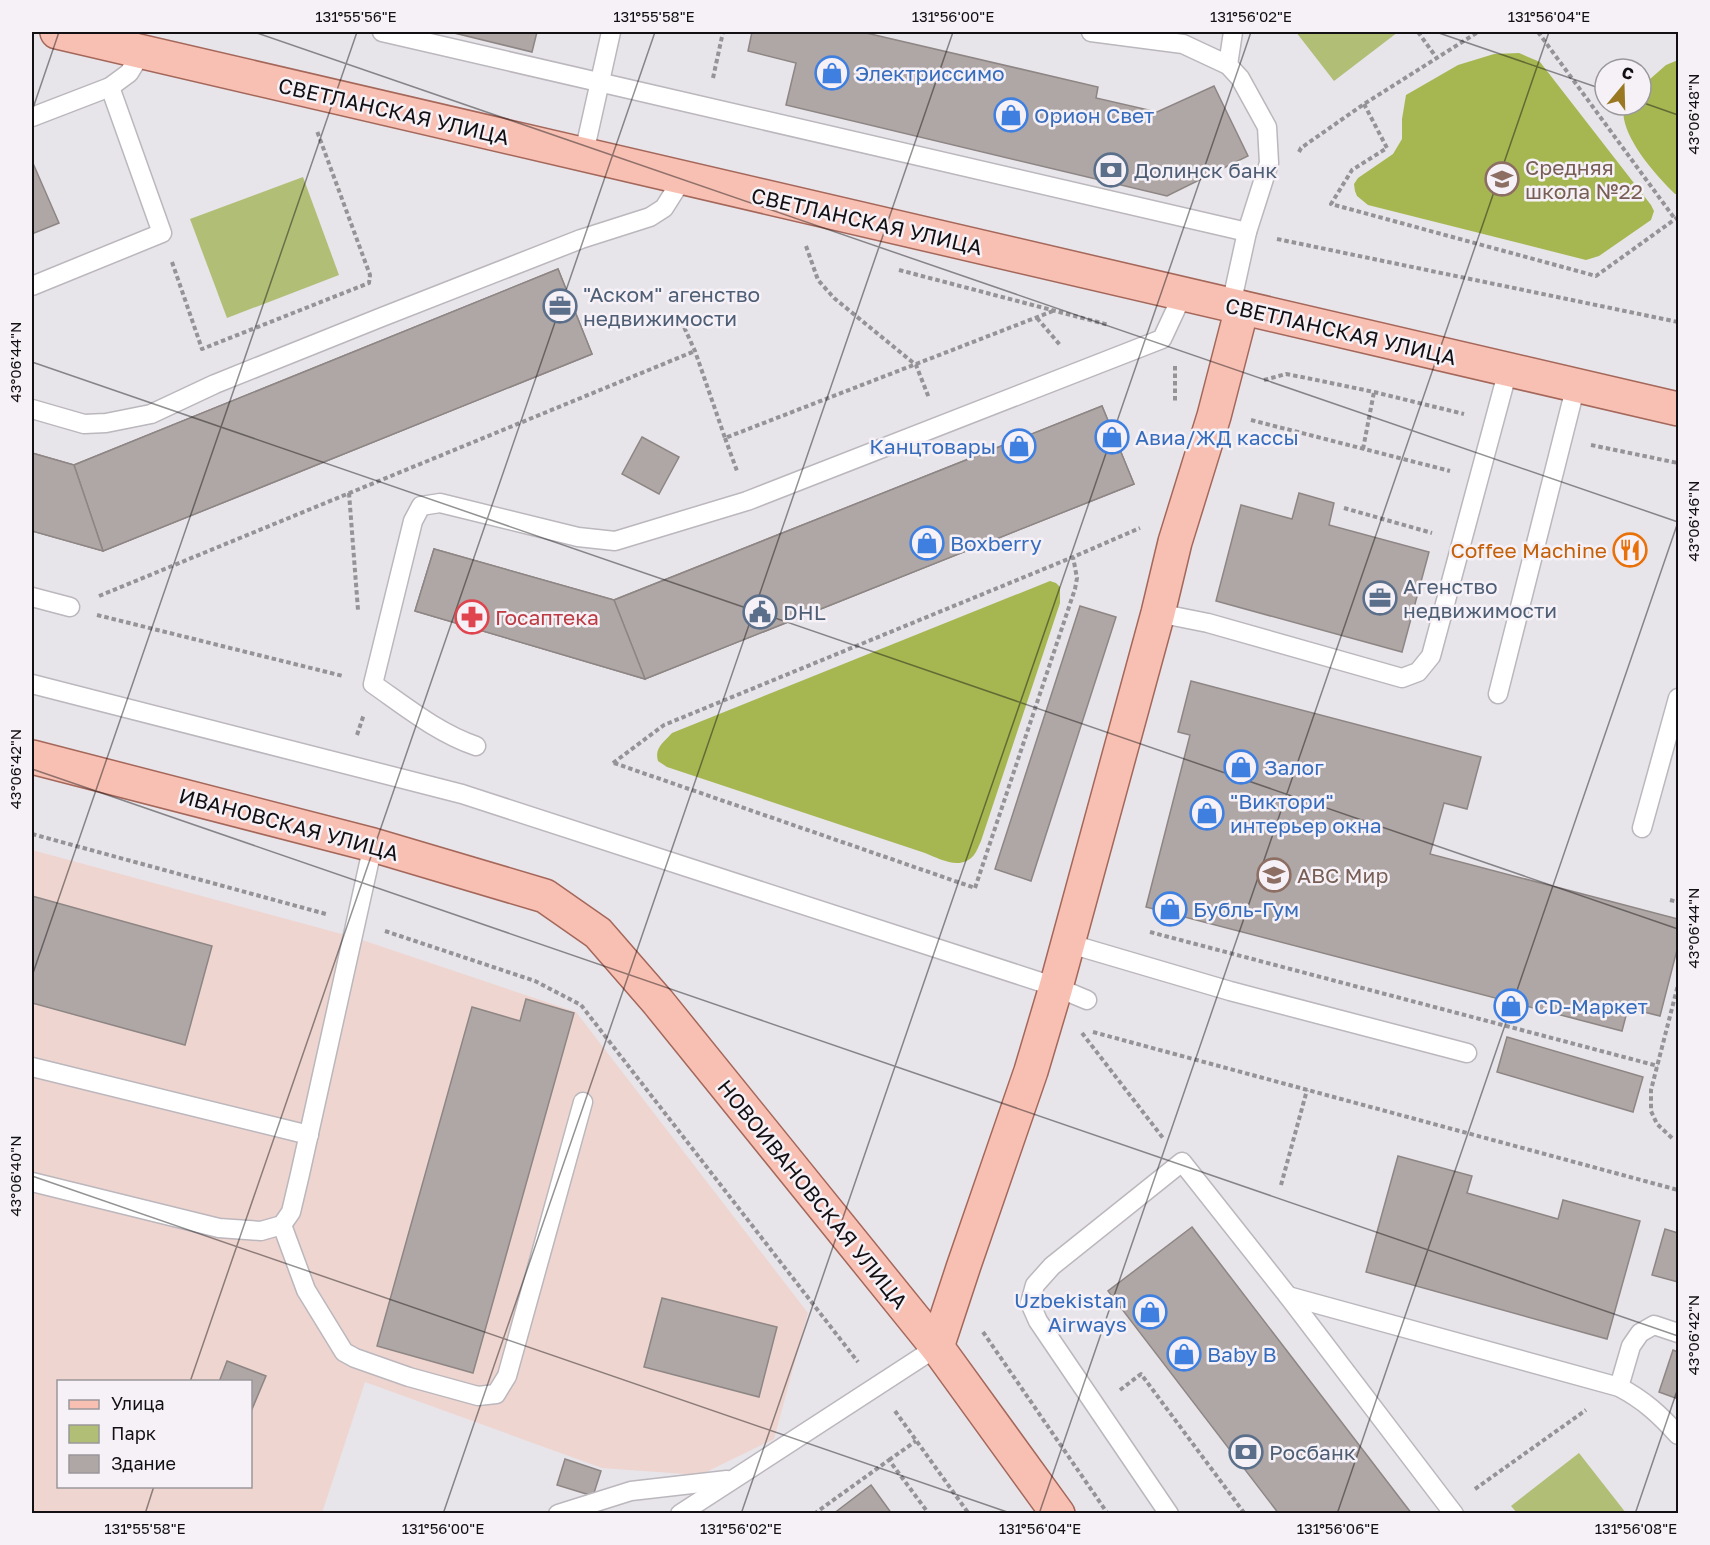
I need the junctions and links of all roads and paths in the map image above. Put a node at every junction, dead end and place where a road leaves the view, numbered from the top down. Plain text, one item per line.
1 (57, 32) edge
2 (382, 32) edge
3 (612, 32) edge
4 (723, 32) edge
5 (1091, 32) edge
6 (1233, 32) edge
7 (1418, 32) edge
8 (1478, 32) edge
9 (1539, 32) edge
10 (142, 52) junction
11 (1436, 57) junction
12 (1228, 65) junction
13 (600, 82) junction
14 (110, 87) junction
15 (1364, 104) junction
16 (706, 106) junction
17 (32, 117) edge
18 (317, 129) dead end
19 (584, 153) junction
20 (1297, 159) dead end
21 (683, 178) junction
22 (1677, 218) edge
23 (1247, 232) junction
24 (162, 233) junction
25 (806, 246) dead end
26 (32, 286) edge
27 (1183, 294) junction
28 (1236, 306) junction
29 (1054, 310) dead end
30 (678, 314) dead end
31 (1678, 322) edge
32 (1162, 339) junction
33 (695, 351) junction
34 (916, 365) junction
35 (1508, 370) junction
36 (1576, 385) junction
37 (1256, 387) dead end
38 (1374, 392) junction
39 (32, 409) edge
40 (1678, 409) edge
41 (1214, 416) junction
42 (1494, 422) junction
43 (1563, 439) junction
44 (1363, 449) junction
45 (1678, 463) edge
46 (1479, 479) junction
47 (349, 493) junction
48 (1344, 508) dead end
49 (1150, 523) dead end
50 (1462, 541) junction
51 (1074, 557) junction
52 (32, 597) edge
53 (70, 608) junction
54 (359, 614) dead end
55 (1158, 614) junction
56 (341, 675) dead end
57 (32, 684) edge
58 (373, 684) junction
59 (1498, 694) dead end
60 (1678, 698) edge
61 (476, 746) dead end
62 (32, 757) edge
63 (347, 764) junction
64 (1642, 828) dead end
65 (32, 834) edge
66 (373, 845) junction
67 (545, 896) joint
68 (1670, 900) dead end
69 (1678, 902) edge
70 (357, 922) junction
71 (1146, 931) dead end
72 (1067, 943) junction
73 (1678, 985) edge
74 (1056, 987) junction
75 (1087, 1000) dead end
76 (1467, 1053) dead end
77 (1658, 1066) junction
78 (32, 1067) edge
79 (1307, 1090) junction
80 (583, 1102) dead end
81 (309, 1135) junction
82 (1672, 1138) dead end
83 (1182, 1162) junction
84 (32, 1182) edge
85 (1281, 1185) dead end
86 (1678, 1190) edge
87 (282, 1224) junction
88 (1288, 1296) junction
89 (981, 1330) dead end
90 (1678, 1333) edge
91 (937, 1347) junction
92 (1141, 1374) dead end
93 (876, 1386) junction
94 (1619, 1387) junction
95 (1678, 1435) edge
96 (916, 1441) junction
97 (889, 1460) junction
98 (732, 1480) junction
99 (1452, 1510) edge
100 (558, 1514) edge
101 (680, 1514) edge
102 (814, 1514) edge
103 (929, 1514) edge
104 (969, 1514) edge
105 (1059, 1514) edge
106 (1108, 1514) edge
107 (1169, 1514) edge
108 (1245, 1514) edge

1 - 10 main road, СВЕТЛАНСКАЯ УЛИЦА
2 - 13 lane
3 - 13 lane
4 - 16 path
5 - 12 lane
6 - 12 lane
7 - 11 path
8 - 11 path
9 - 22 path
10 - 14 lane
10 - 19 main road, СВЕТЛАНСКАЯ УЛИЦА
11 - 15 path
12 - 23 lane
13 - 16 lane
13 - 19 lane
14 - 17 lane
14 - 24 lane
15 - 20 path
15 - 22 path
16 - 23 lane
18 - 24 path
19 - 21 main road, СВЕТЛАНСКАЯ УЛИЦА
21 - 27 main road, СВЕТЛАНСКАЯ УЛИЦА
21 - 39 lane
23 - 28 lane
23 - 31 path
24 - 26 lane
25 - 34 path
27 - 28 main road, СВЕТЛАНСКАЯ УЛИЦА
27 - 32 lane
28 - 35 main road, СВЕТЛАНСКАЯ УЛИЦА
28 - 41 main road
29 - 34 path
30 - 33 path
32 - 41 path
32 - 58 lane
33 - 34 path
33 - 47 path
35 - 36 main road, СВЕТЛАНСКАЯ УЛИЦА
35 - 42 lane
36 - 40 main road, СВЕТЛАНСКАЯ УЛИЦА
36 - 43 lane
37 - 38 path
38 - 42 path
38 - 44 path
41 - 44 path
41 - 55 main road
42 - 46 lane
43 - 45 path
43 - 59 lane
44 - 46 path
46 - 50 lane
47 - 53 path
47 - 54 path
48 - 50 path
49 - 51 path
50 - 55 lane
51 - 51 path
52 - 53 lane
53 - 56 path
55 - 72 main road
57 - 63 lane
58 - 61 lane
58 - 63 path
60 - 64 lane
62 - 66 main road, ИВАНОВСКАЯ УЛИЦА
63 - 74 lane
65 - 70 path
66 - 67 main road, ИВАНОВСКАЯ УЛИЦА
66 - 70 lane
67 - 91 main road, НОВОИВАНОВСКАЯ УЛИЦА
68 - 69 path
70 - 81 lane
70 - 93 path
71 - 77 path
72 - 74 main road
72 - 76 lane
73 - 77 path
74 - 75 lane
74 - 91 main road
77 - 82 path
78 - 81 lane
79 - 83 path
79 - 85 path
79 - 86 path
80 - 87 lane
81 - 87 lane
83 - 88 lane
83 - 107 lane
84 - 87 lane
88 - 94 lane
88 - 99 lane
89 - 106 path
90 - 94 lane
91 - 93 lane
91 - 105 main road, НОВОИВАНОВСКАЯ УЛИЦА
92 - 108 path
93 - 96 path
93 - 98 lane
94 - 95 lane
94 - 99 path
96 - 97 path
96 - 104 path
97 - 102 path
97 - 103 path
98 - 100 lane
98 - 101 lane

